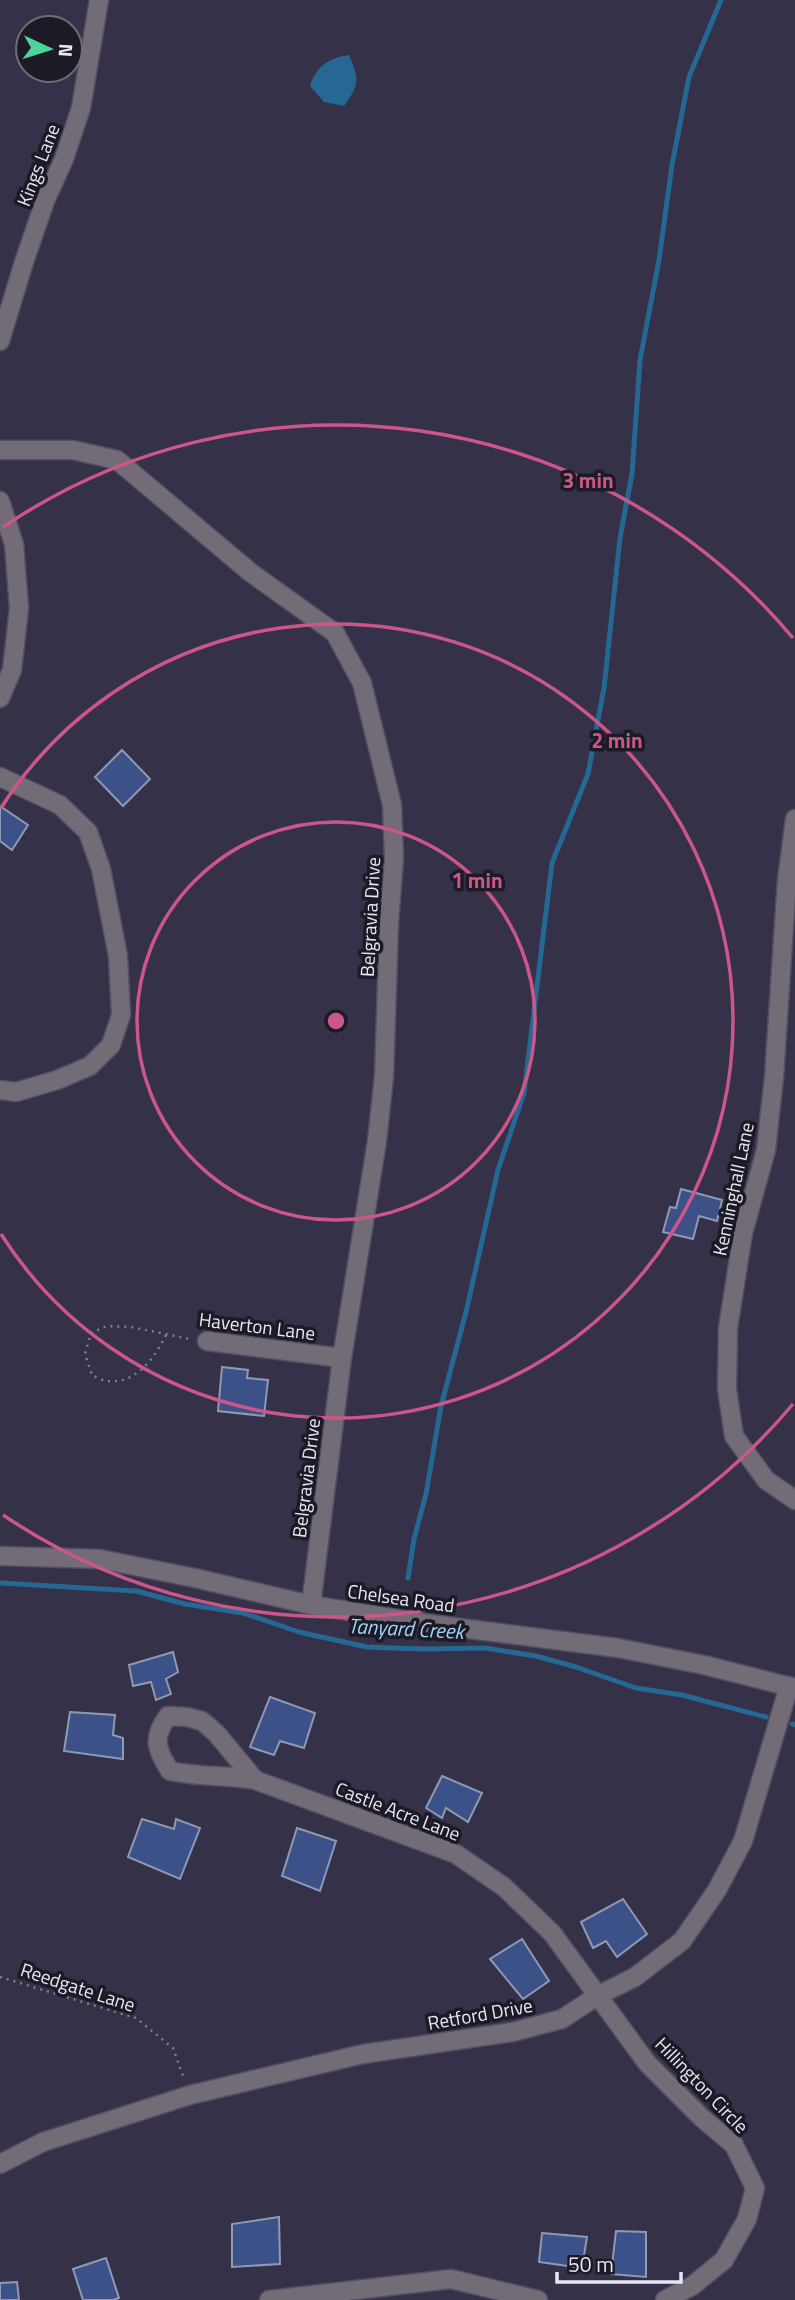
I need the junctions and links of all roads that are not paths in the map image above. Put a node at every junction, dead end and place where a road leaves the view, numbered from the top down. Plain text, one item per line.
1 (99, 0) edge
2 (0, 341) edge
3 (0, 450) edge
4 (0, 501) edge
5 (0, 698) edge
6 (0, 776) edge
7 (795, 819) edge
8 (0, 1090) edge
9 (207, 1341) road end
10 (342, 1358) junction
11 (795, 1500) edge
12 (0, 1556) edge
13 (311, 1605) junction
14 (792, 1687) edge
15 (255, 1780) junction
16 (597, 1996) junction
17 (0, 2164) edge
18 (269, 2300) edge
19 (538, 2300) edge
20 (665, 2300) edge

1 - 2 street, Kings Lane
3 - 10 street, Belgravia Drive
4 - 5 street
6 - 8 street
7 - 11 street, Kenninghall Lane
9 - 10 street, Haverton Lane
10 - 13 street, Belgravia Drive
12 - 13 street, Chelsea Road
13 - 14 street, Chelsea Road
14 - 16 street, Retford Drive
15 - 15 street, Castle Acre Lane
15 - 16 street, Castle Acre Lane
16 - 17 street, Retford Drive
16 - 20 street, Hillington Circle
18 - 19 street

